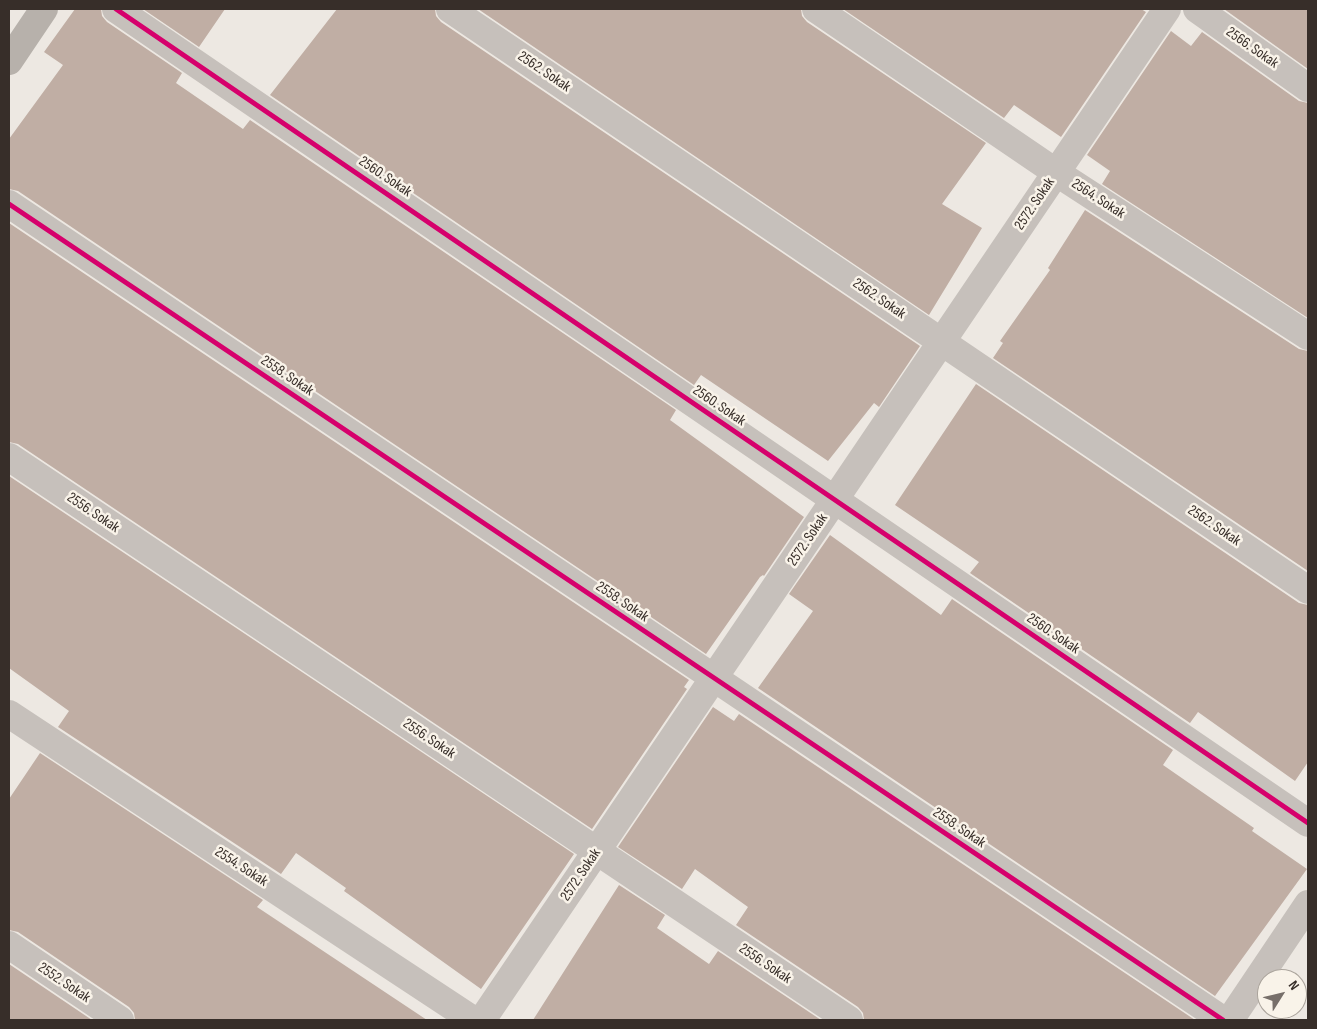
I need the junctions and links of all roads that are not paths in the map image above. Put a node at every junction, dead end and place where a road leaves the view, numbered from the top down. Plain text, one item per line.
1 (44, 9) edge
2 (116, 9) edge
3 (450, 9) edge
4 (816, 9) edge
5 (1167, 9) edge
6 (1197, 9) edge
7 (9, 62) edge
8 (1308, 88) edge
9 (1057, 173) junction
10 (9, 204) edge
11 (1308, 336) edge
12 (942, 342) junction
13 (9, 457) edge
14 (835, 500) junction
15 (1308, 590) edge
16 (714, 679) junction
17 (9, 714) edge
18 (1308, 823) edge
19 (597, 852) junction
20 (1308, 904) edge
21 (9, 945) edge
22 (120, 1020) edge
23 (473, 1020) edge
24 (482, 1020) edge
25 (849, 1020) edge
26 (1223, 1020) edge
27 (1230, 1020) edge

1 - 7 main road
2 - 14 street, 2560. Sokak
3 - 12 street, 2562. Sokak
4 - 9 street, 2564. Sokak
5 - 9 street, 2572. Sokak
6 - 8 street, 2566. Sokak
9 - 11 street, 2564. Sokak
9 - 12 street, 2572. Sokak
10 - 16 street, 2558. Sokak
12 - 14 street, 2572. Sokak
12 - 15 street, 2562. Sokak
13 - 19 street, 2556. Sokak
14 - 16 street, 2572. Sokak
14 - 18 street, 2560. Sokak
16 - 19 street, 2572. Sokak
16 - 26 street, 2558. Sokak
17 - 23 street, 2554. Sokak
19 - 24 street, 2572. Sokak
19 - 25 street, 2556. Sokak
20 - 27 street
21 - 22 street, 2552. Sokak

